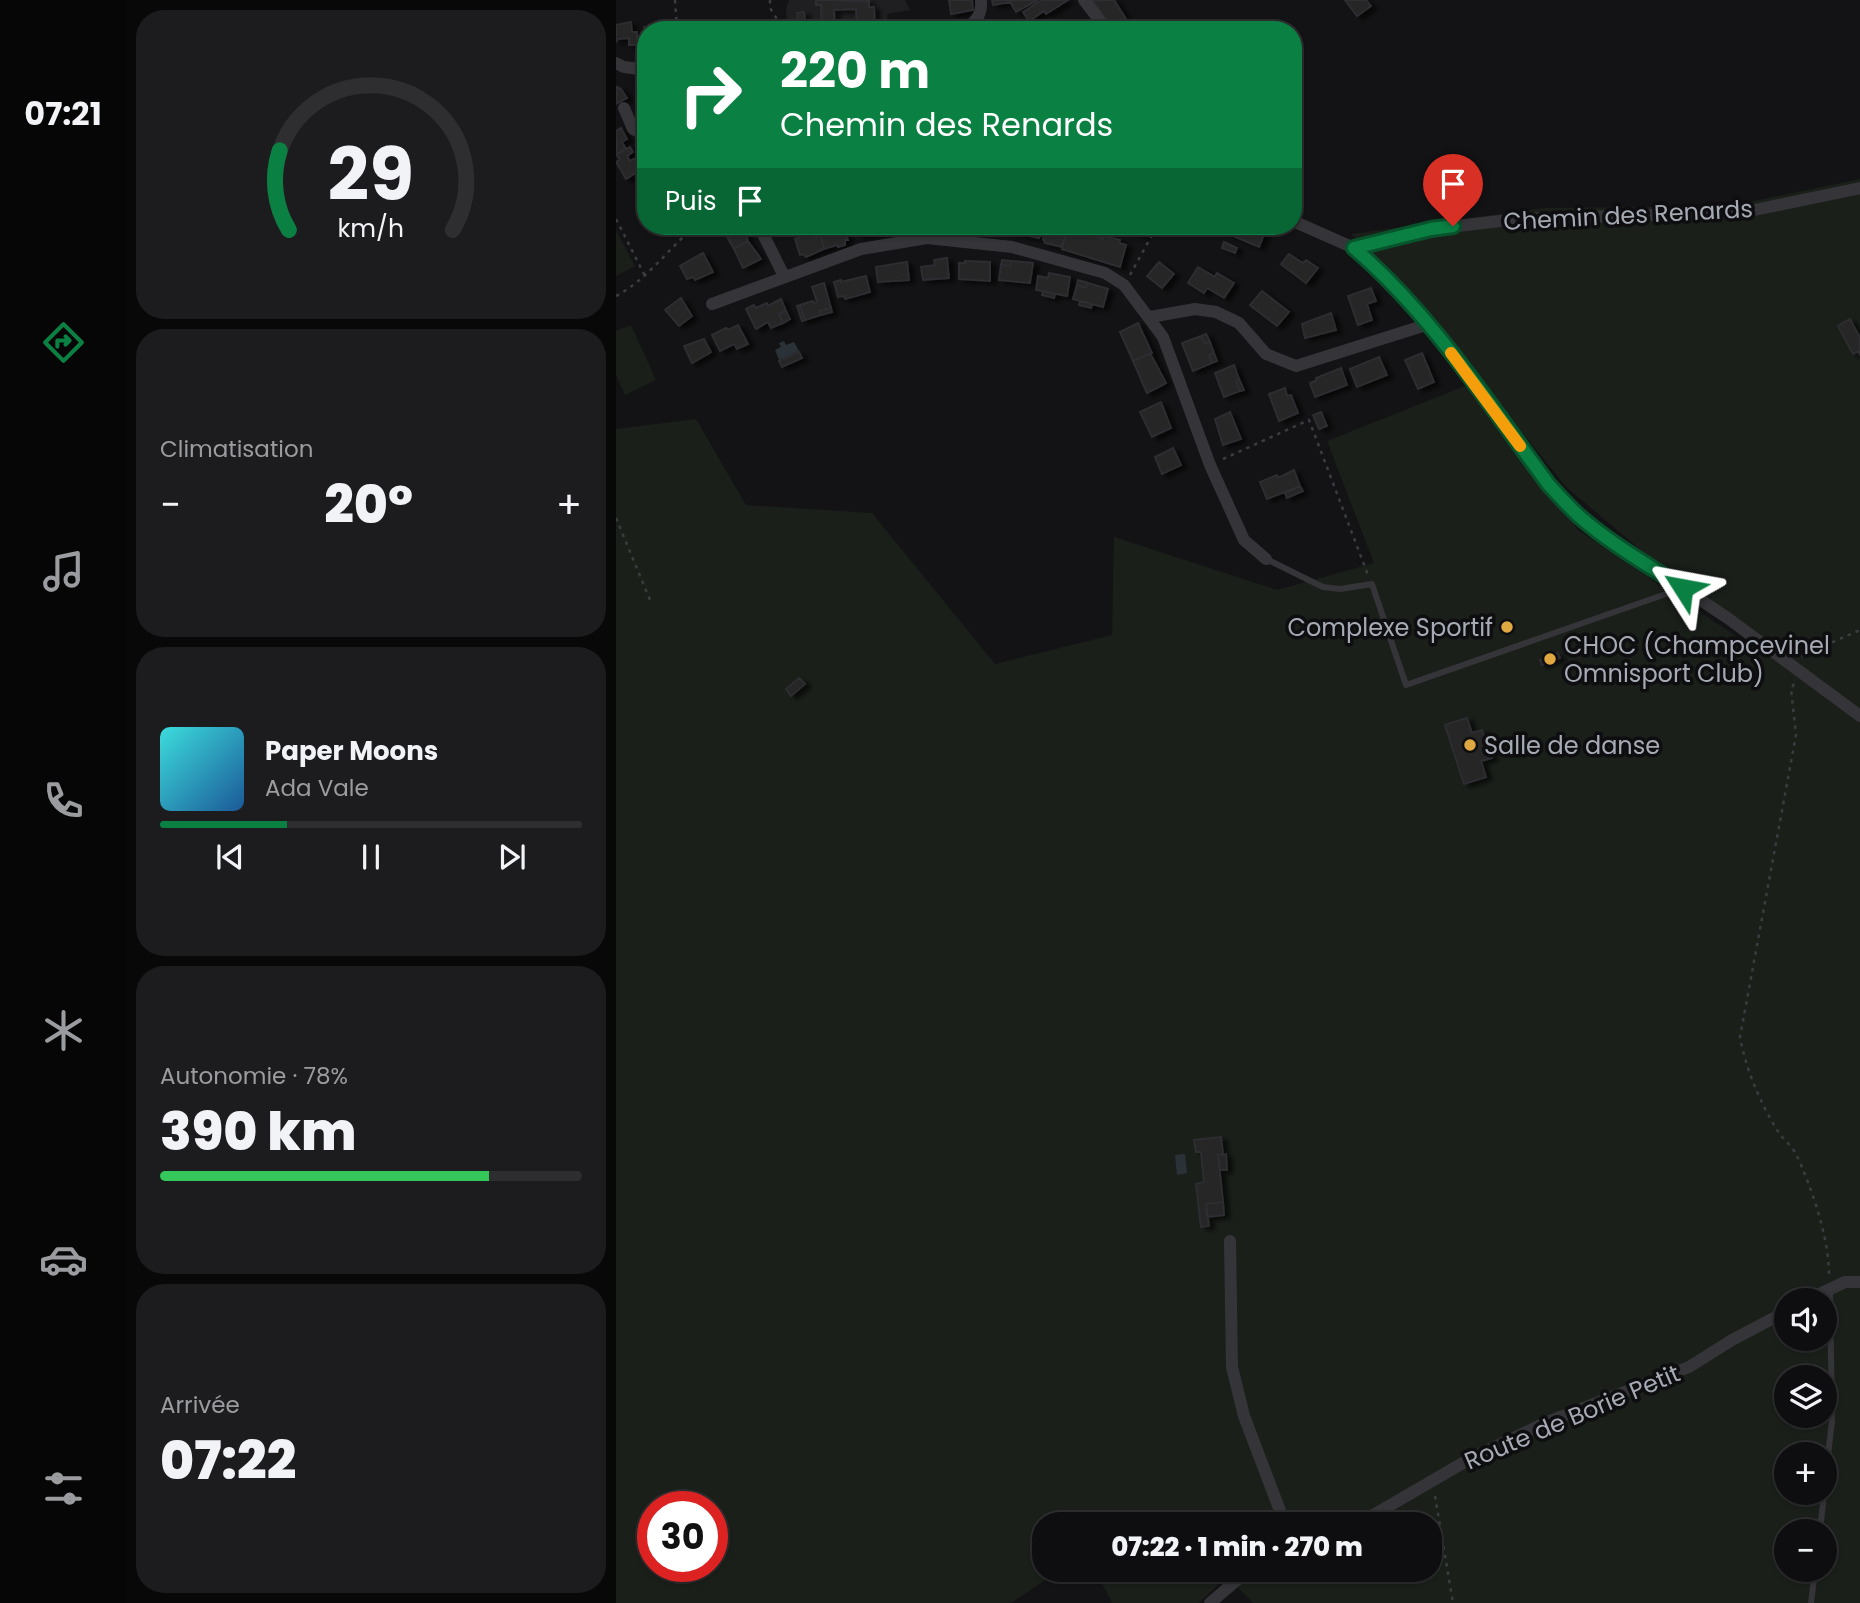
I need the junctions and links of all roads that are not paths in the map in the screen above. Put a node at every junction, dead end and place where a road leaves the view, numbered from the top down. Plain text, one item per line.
1 (981, 0) edge
2 (1084, 0) edge
3 (976, 21) edge
4 (1101, 21) edge
5 (616, 63) edge
6 (637, 69) edge
7 (624, 108) dead end
8 (637, 131) edge
9 (1859, 191) edge
10 (1302, 225) edge
11 (764, 235) edge
12 (1354, 248) junction
13 (784, 276) junction
14 (712, 303) dead end
15 (1150, 317) junction
16 (1429, 324) junction
17 (1266, 559) joint
18 (1683, 588) junction
19 (1860, 716) edge
20 (1230, 1241) dead end
21 (1860, 1282) edge
22 (1832, 1288) edge
23 (1774, 1318) edge
24 (1831, 1351) edge
25 (1830, 1442) edge
26 (1280, 1512) edge
27 (1378, 1512) edge
28 (1235, 1582) edge
29 (1814, 1582) edge
30 (1210, 1603) edge
31 (1811, 1603) edge

1 - 3 street
2 - 4 street
5 - 6 street
7 - 8 street
9 - 12 street, Chemin des Renards
10 - 12 street
11 - 13 street
12 - 16 street
13 - 14 street
13 - 15 street
15 - 16 street
15 - 17 street
16 - 18 street
17 - 18 lane
18 - 19 street
20 - 26 street
21 - 22 street
23 - 27 street, Route de Borie Petit
24 - 25 lane
28 - 30 street
29 - 31 lane

